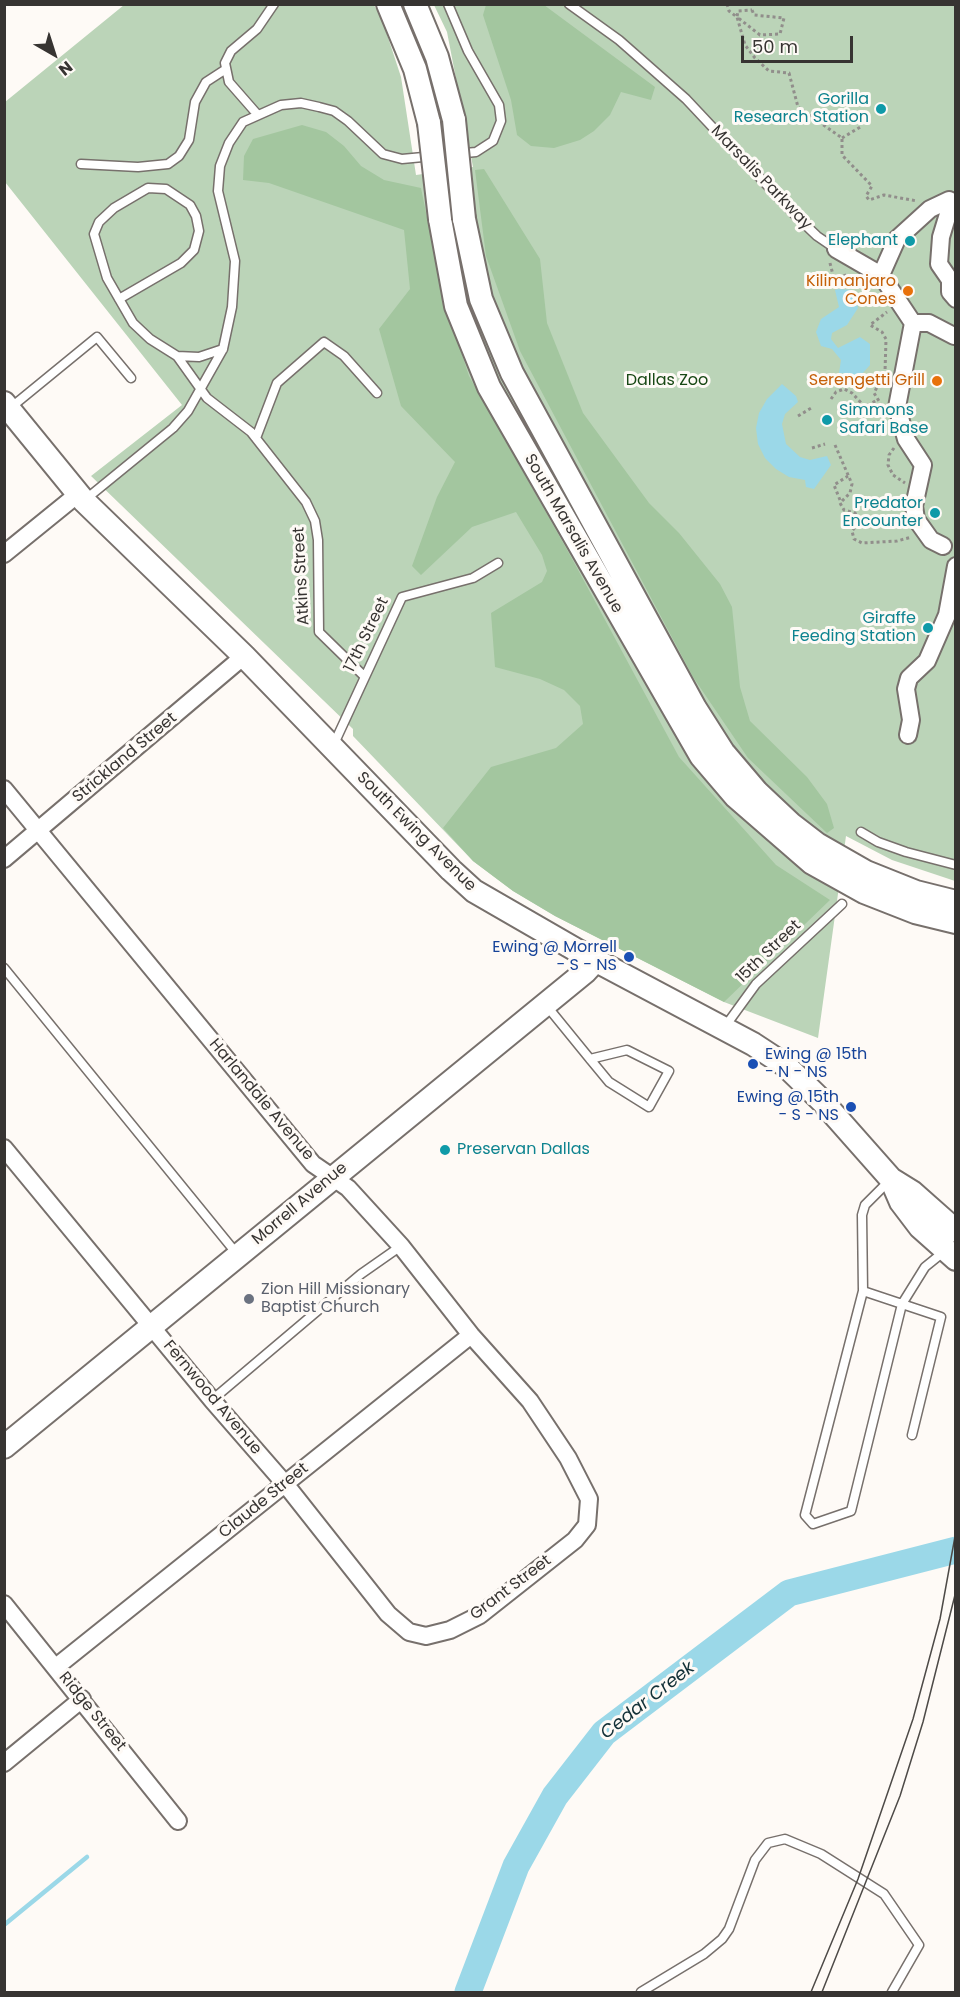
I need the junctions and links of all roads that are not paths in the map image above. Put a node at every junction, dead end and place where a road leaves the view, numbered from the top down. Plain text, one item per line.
1 (274, 4) edge
2 (388, 4) edge
3 (415, 4) edge
4 (448, 4) edge
5 (569, 4) edge
6 (226, 69) junction
7 (257, 114) junction
8 (81, 164) dead end
9 (956, 205) edge
10 (836, 249) joint
11 (881, 276) junction
12 (119, 299) junction
13 (956, 299) edge
14 (913, 323) junction
15 (955, 337) edge
16 (223, 349) junction
17 (177, 356) junction
18 (131, 378) dead end
19 (201, 391) junction
20 (377, 393) dead end
21 (7, 406) edge
22 (256, 438) junction
23 (81, 497) junction
24 (949, 543) edge
25 (4, 554) edge
26 (956, 560) edge
27 (498, 563) dead end
28 (956, 566) edge
29 (244, 656) junction
30 (364, 676) junction
31 (908, 735) dead end
32 (333, 746) junction
33 (4, 789) edge
34 (38, 831) junction
35 (861, 832) dead end
36 (815, 854) junction
37 (4, 859) edge
38 (956, 865) edge
39 (956, 902) edge
40 (842, 904) dead end
41 (956, 922) edge
42 (596, 960) junction
43 (4, 968) edge
44 (545, 1005) junction
45 (724, 1028) junction
46 (590, 1059) junction
47 (4, 1148) edge
48 (333, 1176) junction
49 (891, 1179) junction
50 (401, 1246) junction
51 (952, 1247) edge
52 (238, 1255) junction
53 (864, 1291) junction
54 (902, 1304) junction
55 (152, 1327) junction
56 (471, 1335) junction
57 (212, 1400) junction
58 (912, 1435) dead end
59 (4, 1447) edge
60 (286, 1485) junction
61 (587, 1525) joint
62 (4, 1604) edge
63 (426, 1636) joint
64 (56, 1667) junction
65 (82, 1699) junction
66 (4, 1763) edge
67 (178, 1821) dead end
68 (641, 1992) edge
69 (892, 1992) edge

1 - 6 lane
2 - 36 main road, South Marsalis Avenue, bridge
3 - 36 main road, South Marsalis Avenue, bridge
4 - 7 lane
5 - 10 lane, Marsalis Parkway
6 - 7 lane
6 - 8 lane
7 - 16 lane
9 - 11 street
9 - 13 street
10 - 11 street, Marsalis Parkway
11 - 14 street, Marsalis Parkway
12 - 12 lane
12 - 17 lane
14 - 15 street
14 - 24 street
16 - 17 lane
16 - 19 lane
17 - 19 lane, Atkins Street
18 - 21 lane
19 - 22 lane, Atkins Street
19 - 23 lane
20 - 22 lane
21 - 23 main road, South Ewing Avenue
22 - 30 lane, Atkins Street
23 - 25 street
23 - 29 main road, South Ewing Avenue
24 - 26 street
27 - 30 lane, 17th Street
28 - 31 street
29 - 32 main road, South Ewing Avenue
29 - 34 street, Strickland Street
30 - 32 lane, 17th Street
32 - 42 main road, South Ewing Avenue
33 - 34 street, Harlandale Avenue
34 - 37 street, Strickland Street
34 - 48 street, Harlandale Avenue
35 - 38 lane
36 - 39 main road, South Marsalis Avenue
36 - 41 main road, South Marsalis Avenue
40 - 45 lane, 15th Street
42 - 44 main road, Morrell Avenue
42 - 45 main road, South Ewing Avenue
43 - 52 lane
44 - 46 lane
44 - 48 main road, Morrell Avenue
45 - 49 main road, South Ewing Avenue
46 - 46 lane
47 - 55 street, Fernwood Avenue
48 - 50 street, Harlandale Avenue
48 - 52 main road, Morrell Avenue
49 - 51 main road, South Ewing Avenue
49 - 53 lane
50 - 56 street, Harlandale Avenue
50 - 57 lane
51 - 54 lane
52 - 55 main road, Morrell Avenue
53 - 54 lane
53 - 54 lane
54 - 58 lane
55 - 57 street, Fernwood Avenue
55 - 59 main road, Morrell Avenue
56 - 60 street, Claude Street
56 - 61 street, Harlandale Avenue
57 - 60 street, Fernwood Avenue
60 - 63 street, Fernwood Avenue
60 - 64 street, Claude Street
61 - 63 street, Grant Street
62 - 64 street, Ridge Street
64 - 65 street, Ridge Street
65 - 66 street
65 - 67 street, Ridge Street
68 - 69 lane

